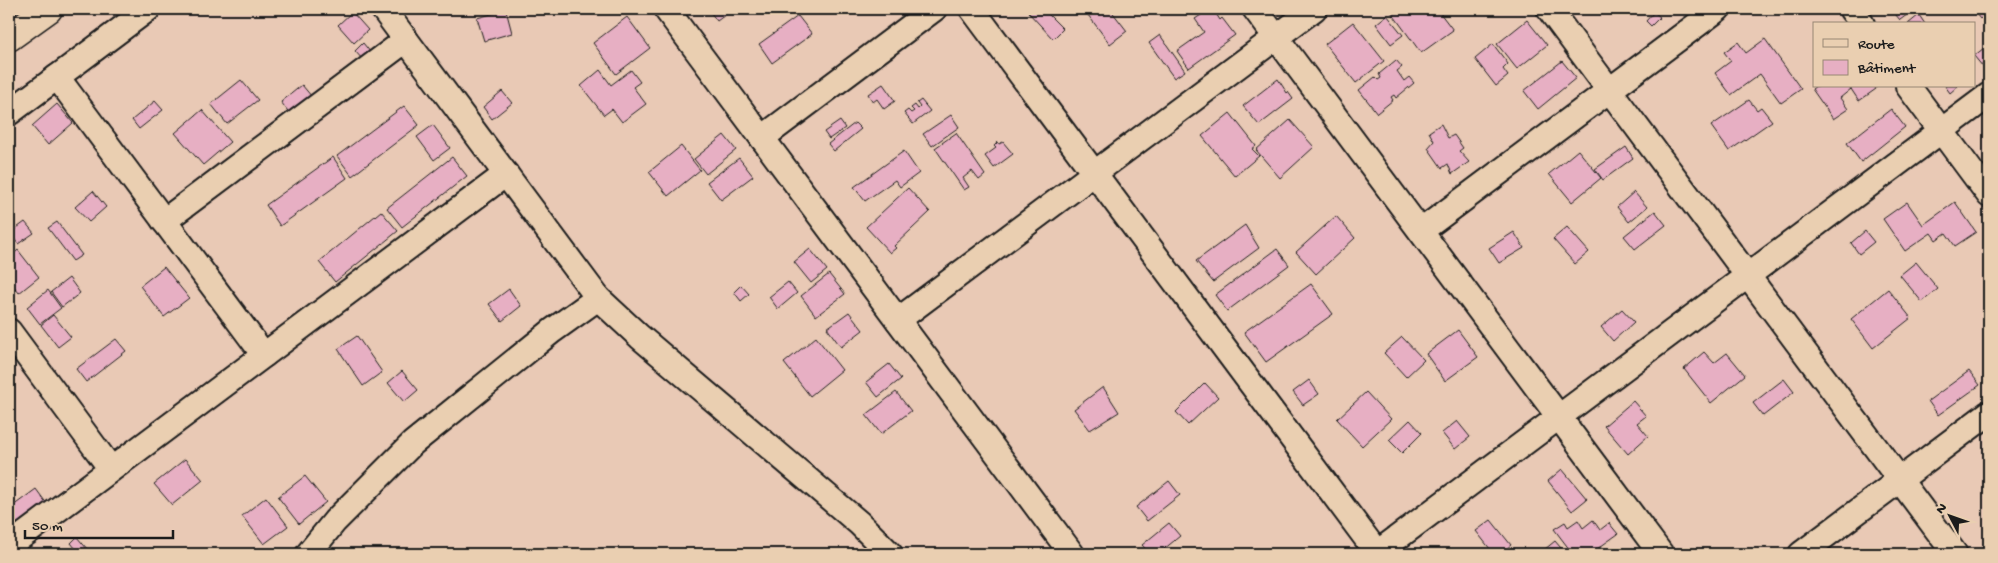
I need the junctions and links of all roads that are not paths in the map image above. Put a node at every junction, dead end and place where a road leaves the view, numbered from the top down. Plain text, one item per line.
1 (48, 9) edge
2 (148, 9) edge
3 (383, 9) edge
4 (666, 9) edge
5 (934, 9) edge
6 (972, 9) edge
7 (1255, 9) edge
8 (1314, 9) edge
9 (1549, 9) edge
10 (1718, 9) edge
11 (1850, 9) edge
12 (1860, 22) edge
13 (10, 33) edge
14 (1276, 37) junction
15 (406, 40) junction
16 (56, 77) junction
17 (1909, 88) edge
18 (1610, 90) junction
19 (1989, 95) edge
20 (9, 113) edge
21 (1941, 131) junction
22 (762, 138) junction
23 (1094, 173) junction
24 (506, 174) junction
25 (1989, 195) edge
26 (164, 222) junction
27 (1421, 231) junction
28 (1748, 276) junction
29 (598, 298) junction
30 (898, 320) junction
31 (9, 332) edge
32 (264, 355) junction
33 (1989, 413) edge
34 (1559, 417) junction
35 (111, 469) junction
36 (1900, 480) junction
37 (9, 546) edge
38 (308, 554) edge
39 (890, 554) edge
40 (1072, 554) edge
41 (1377, 554) edge
42 (1661, 554) edge
43 (1801, 554) edge
44 (1955, 554) edge

1 - 13 main road
2 - 16 street
3 - 15 street
4 - 22 street
5 - 22 street
6 - 23 street
7 - 14 street
8 - 14 street
9 - 18 street
10 - 18 street
11 - 12 street
14 - 23 street
14 - 27 street
15 - 24 street
15 - 26 street
16 - 20 street
16 - 26 street
17 - 21 street
18 - 27 street
18 - 28 street
19 - 21 street
21 - 25 street
21 - 28 street
22 - 30 street
23 - 30 street
23 - 41 street
24 - 29 street
24 - 32 street
26 - 32 street
27 - 34 street
28 - 34 street
28 - 36 street
29 - 38 street
29 - 39 street
30 - 40 street
31 - 35 street
32 - 35 street
33 - 36 street
34 - 41 street
34 - 42 street
35 - 37 street
36 - 43 street
36 - 44 street

